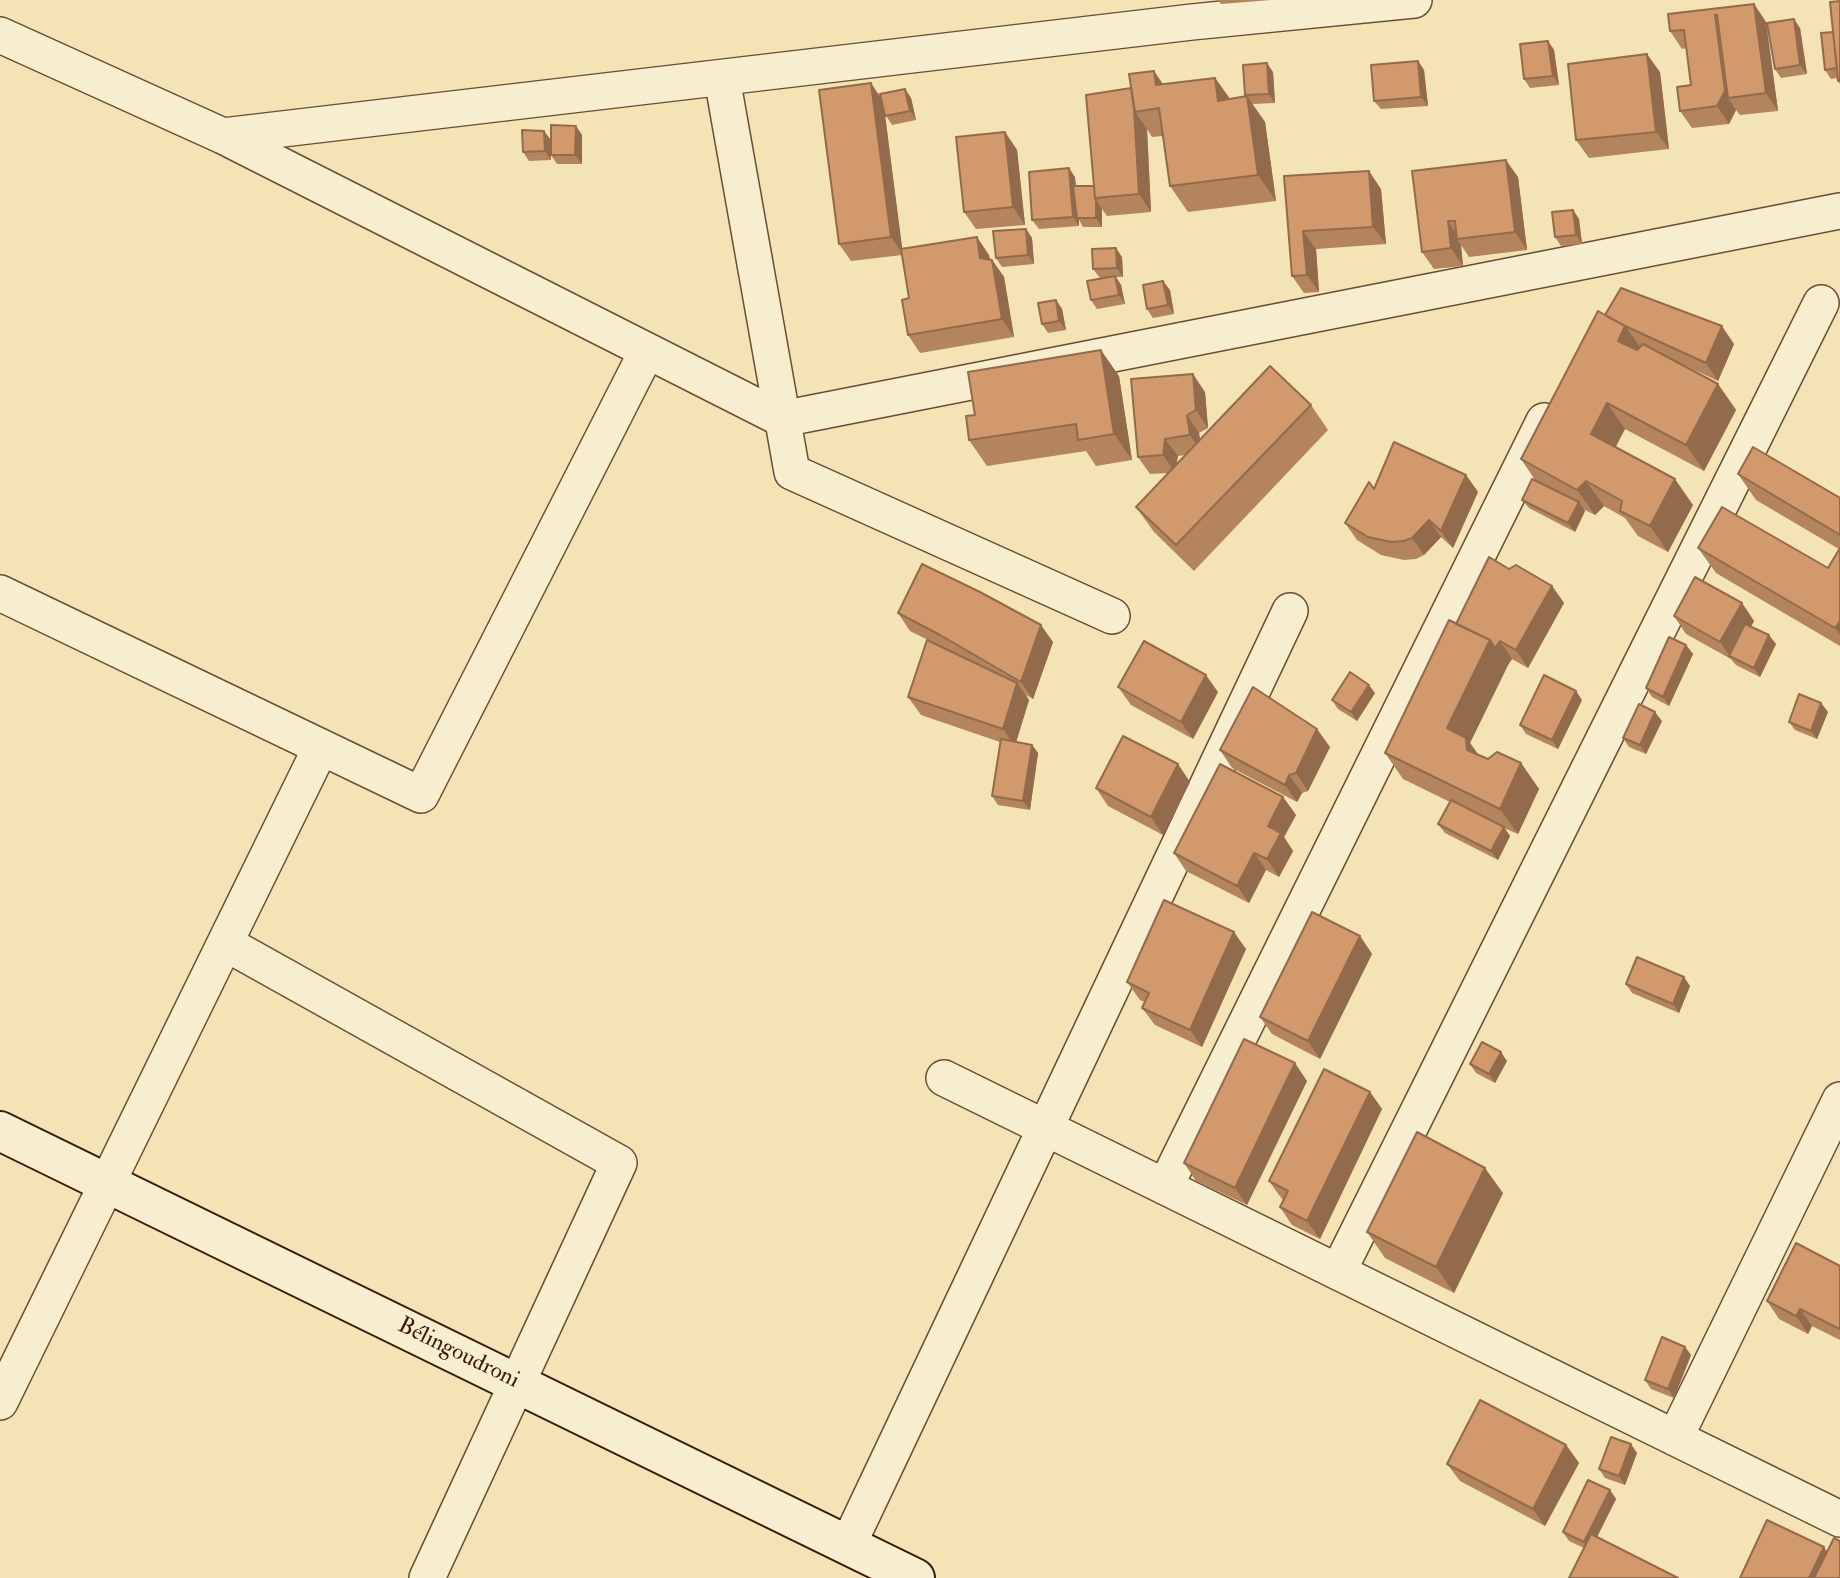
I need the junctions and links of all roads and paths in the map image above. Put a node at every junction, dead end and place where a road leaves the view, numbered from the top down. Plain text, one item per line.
1 (1160, 0) edge
2 (1414, 0) edge
3 (1188, 11) edge
4 (0, 35) edge
5 (722, 78) junction
6 (223, 136) junction
7 (1840, 211) edge
8 (1821, 303) dead end
9 (647, 351) junction
10 (1555, 399) edge
11 (782, 419) junction
12 (0, 593) edge
13 (1290, 611) dead end
14 (1112, 616) dead end
15 (321, 747) junction
16 (225, 943) junction
17 (944, 1078) dead end
18 (1840, 1100) edge
19 (1046, 1128) junction
20 (0, 1131) edge
21 (107, 1183) junction
22 (1165, 1186) junction
23 (1338, 1272) junction
24 (517, 1383) junction
25 (0, 1402) edge
26 (1675, 1437) junction
27 (1840, 1519) edge
28 (848, 1545) junction
29 (427, 1578) edge
30 (915, 1578) edge

1 - 3 street
2 - 3 street
3 - 5 street
4 - 6 street
5 - 6 street
5 - 11 street
6 - 9 street
7 - 11 street
8 - 23 street
9 - 11 street
9 - 15 street
10 - 22 street
11 - 14 street
12 - 15 street
13 - 19 street
15 - 16 street
16 - 21 street
16 - 24 street
17 - 19 street
18 - 26 street
19 - 22 street
19 - 28 street
20 - 21 street, Bélingoudroni
21 - 24 street, Bélingoudroni
21 - 25 street
22 - 23 street
23 - 26 street
24 - 28 street, Bélingoudroni
24 - 29 street
26 - 27 street
28 - 30 street, Bélingoudroni

